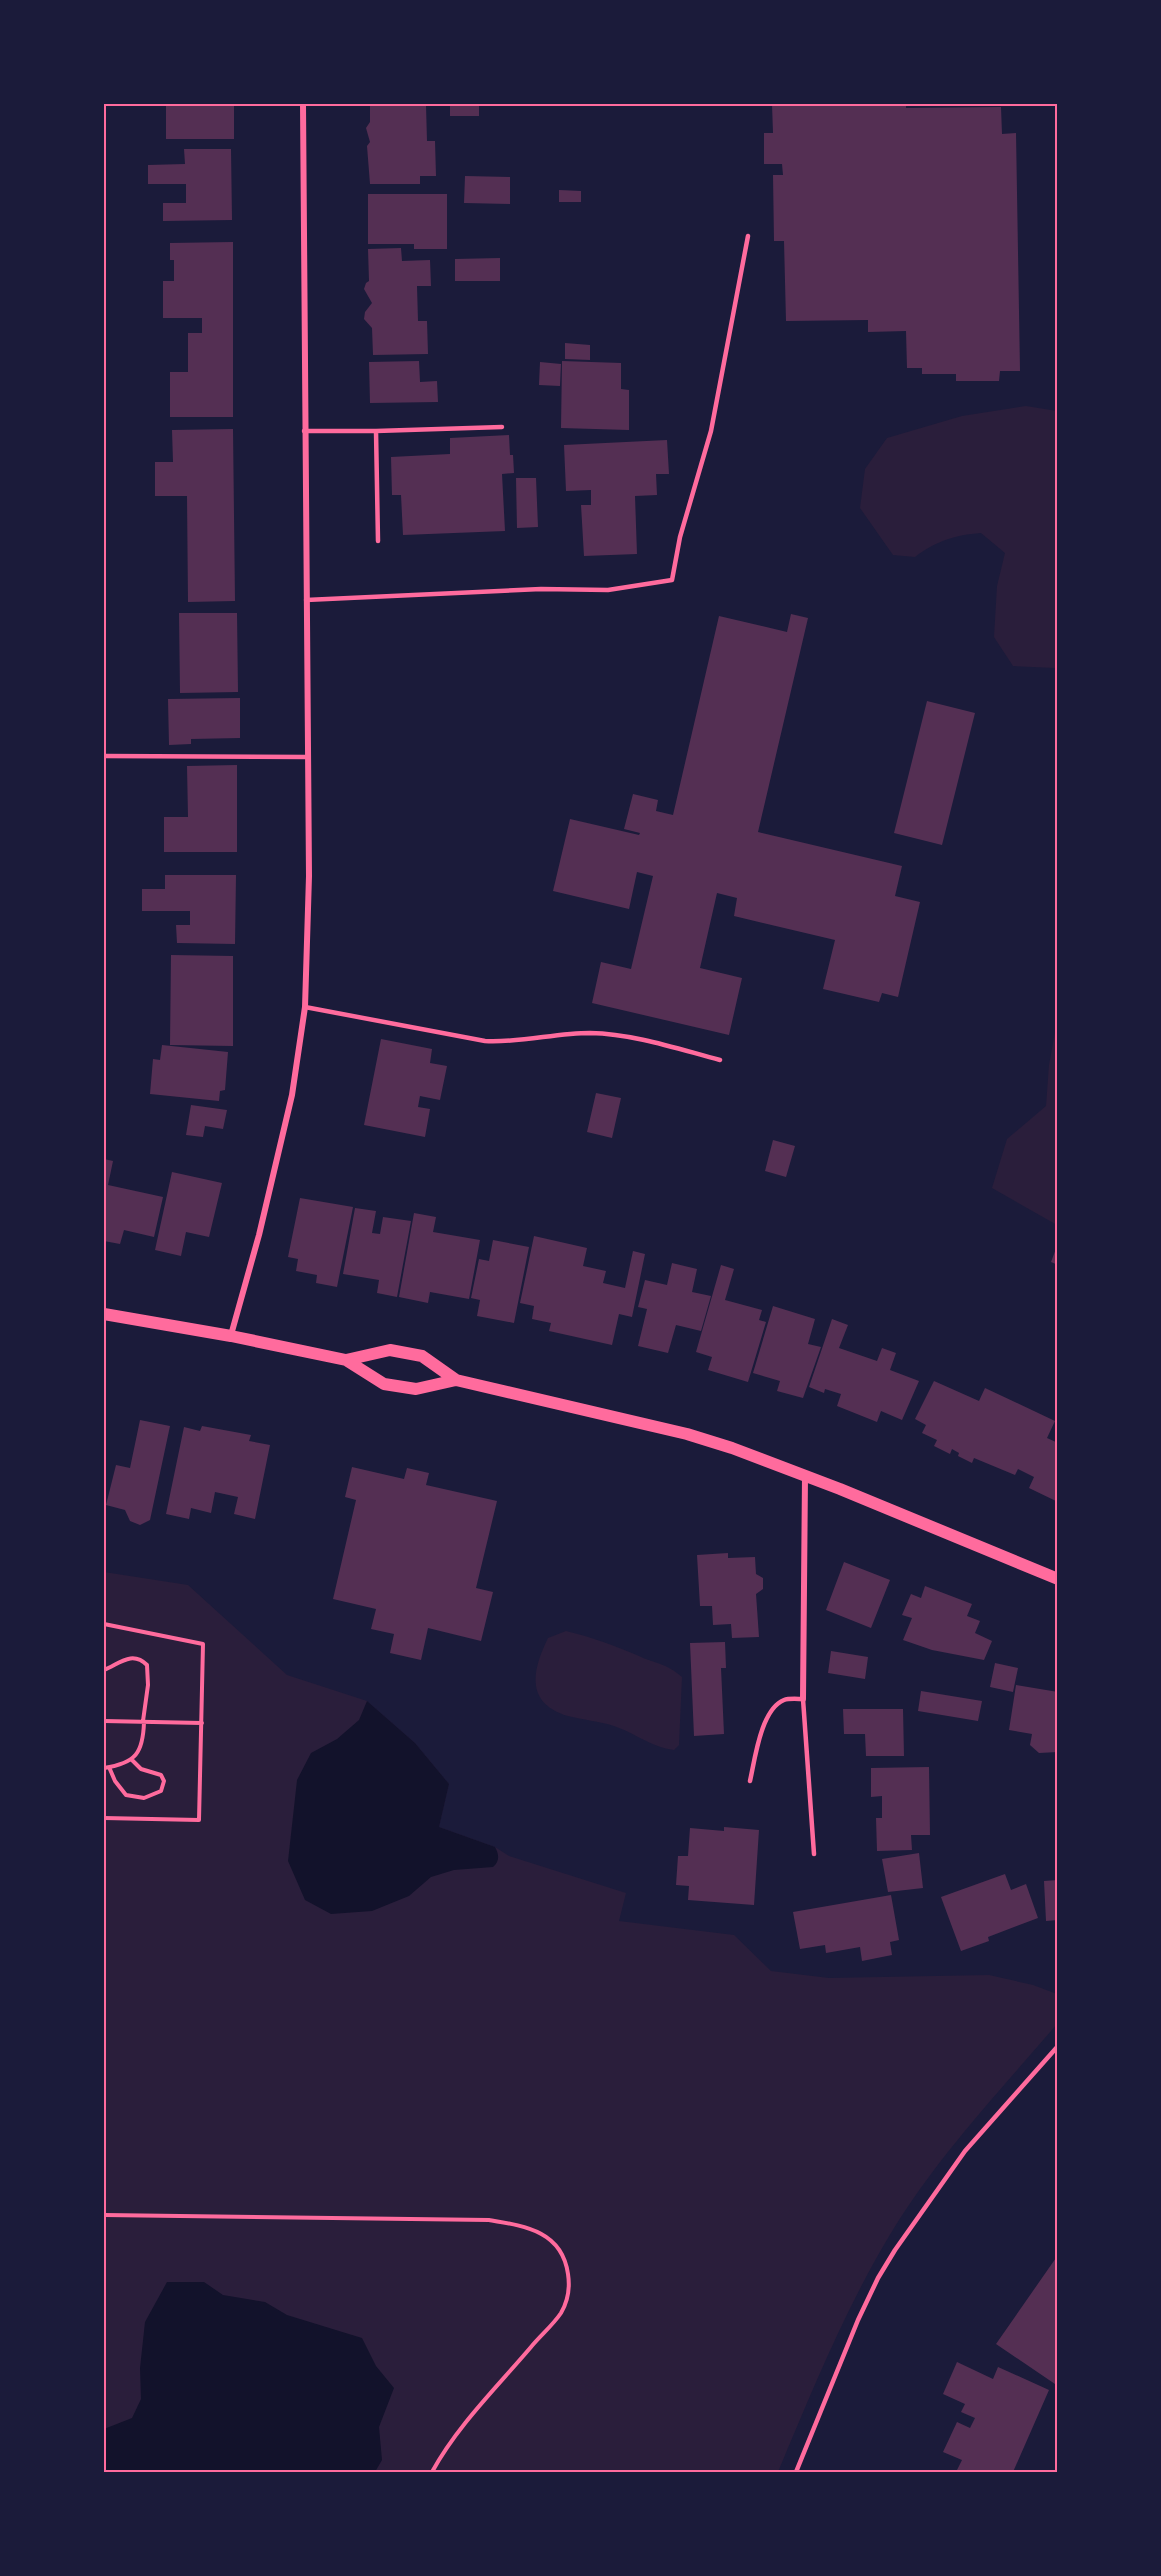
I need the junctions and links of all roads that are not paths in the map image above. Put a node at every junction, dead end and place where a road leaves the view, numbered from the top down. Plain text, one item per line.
1 (303, 104) edge
2 (748, 236) dead end
3 (502, 427) dead end
4 (304, 431) junction
5 (376, 431) junction
6 (378, 541) dead end
7 (306, 600) junction
8 (104, 756) edge
9 (308, 757) junction
10 (305, 1007) junction
11 (720, 1060) dead end
12 (104, 1314) edge
13 (231, 1336) junction
14 (346, 1360) junction
15 (456, 1380) junction
16 (804, 1476) junction
17 (1058, 1579) edge
18 (803, 1699) junction
19 (750, 1780) dead end
20 (814, 1854) dead end
21 (1058, 2046) edge
22 (796, 2472) edge

1 - 4 street
2 - 7 lane
3 - 5 lane
4 - 5 lane
4 - 7 street
5 - 6 lane
7 - 9 street
8 - 9 lane
9 - 10 street
10 - 11 lane
10 - 13 street
12 - 13 main road
13 - 14 main road
14 - 15 main road
14 - 15 main road
15 - 16 main road
16 - 17 main road
16 - 18 street
18 - 19 lane
18 - 20 lane
21 - 22 lane

